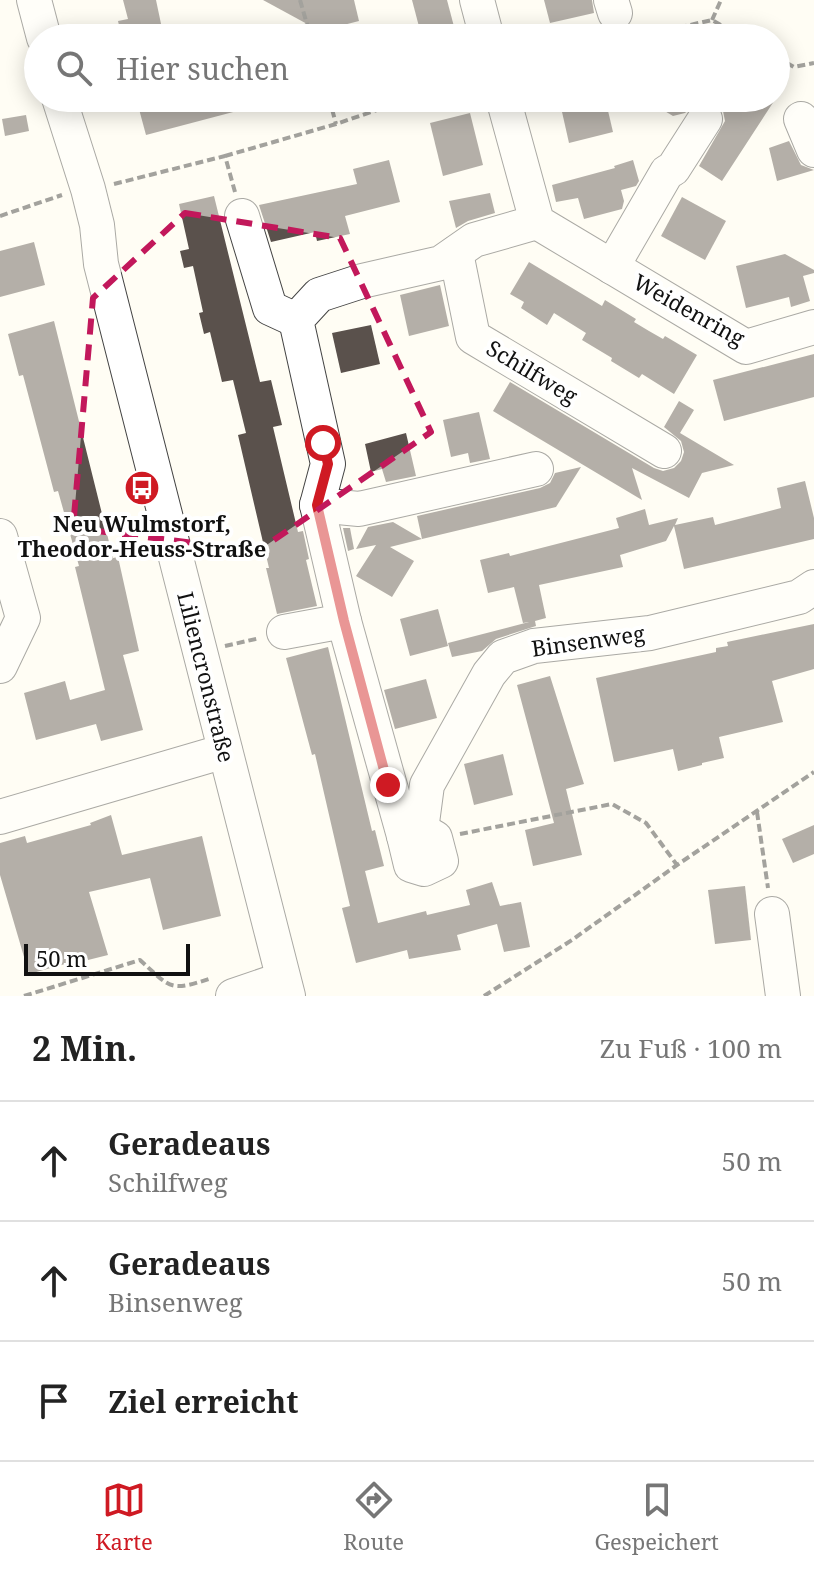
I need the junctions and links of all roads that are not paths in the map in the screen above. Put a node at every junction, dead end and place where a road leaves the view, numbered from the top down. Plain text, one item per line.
1 (34, 0) edge
2 (477, 0) edge
3 (40, 24) edge
4 (483, 24) edge
5 (60, 112) edge
6 (507, 112) edge
7 (705, 119) dead end
8 (242, 216) road end
9 (537, 222) junction
10 (456, 253) junction
11 (612, 267) junction
12 (296, 320) junction
13 (814, 327) edge
14 (664, 451) dead end
15 (536, 469) dead end
16 (317, 505) junction
17 (0, 536) edge
18 (814, 587) edge
19 (344, 621) junction
20 (284, 632) road end
21 (0, 666) edge
22 (225, 751) junction
23 (1, 812) edge
24 (772, 914) road end
25 (227, 985) edge
26 (285, 991) edge
27 (783, 996) edge

1 - 3 street
2 - 4 street
5 - 22 street, Liliencronstraße
6 - 9 street
7 - 11 street, Weidenring
8 - 12 street
9 - 10 street
9 - 11 street, Weidenring
10 - 12 street
10 - 14 street, Schilfweg
11 - 13 street, Weidenring
12 - 16 street
15 - 16 street
16 - 19 street
17 - 21 street
18 - 19 street, Binsenweg
19 - 20 street
22 - 23 street
22 - 26 street, Liliencronstraße
24 - 27 street
25 - 26 street

